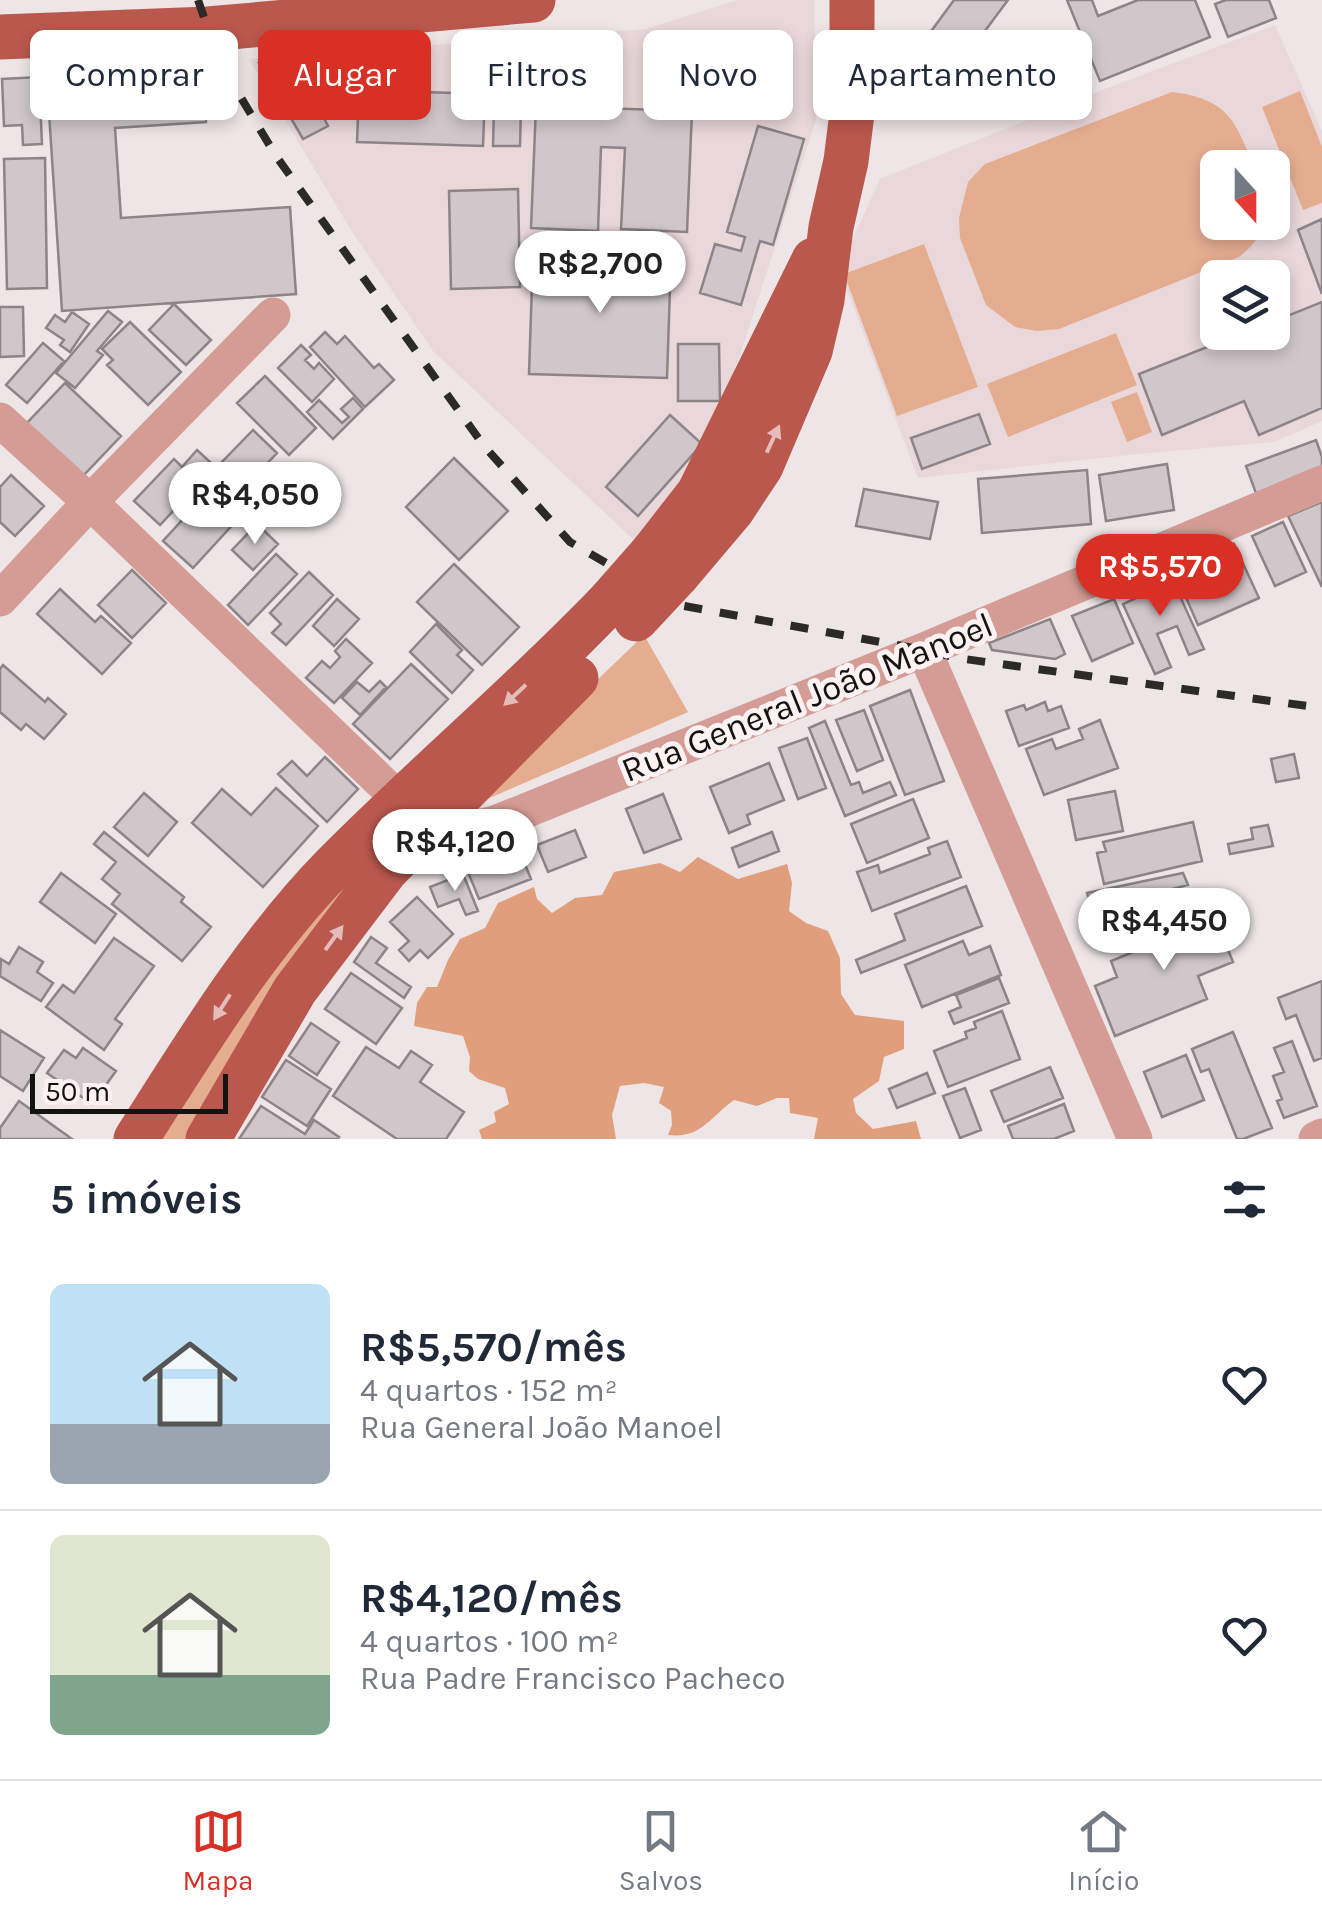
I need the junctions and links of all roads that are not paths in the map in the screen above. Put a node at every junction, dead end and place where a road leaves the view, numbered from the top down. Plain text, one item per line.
1 (533, 0) edge
2 (852, 0) edge
3 (0, 38) edge
4 (273, 315) dead end
5 (0, 420) edge
6 (1322, 483) edge
7 (90, 502) junction
8 (0, 599) edge
9 (924, 650) junction
10 (417, 813) junction
11 (256, 956) junction
12 (295, 990) junction
13 (136, 1139) edge
14 (208, 1139) edge
15 (1135, 1139) edge

1 - 3 main road
2 - 10 main road, bridge
4 - 7 street
5 - 7 street
6 - 9 street, Rua General João Manoel
7 - 8 street
7 - 10 street
9 - 10 street, Rua General João Manoel
9 - 15 street
10 - 11 main road
12 -> 10 main road
11 - 12 main road
11 -> 13 main road
12 - 14 main road

